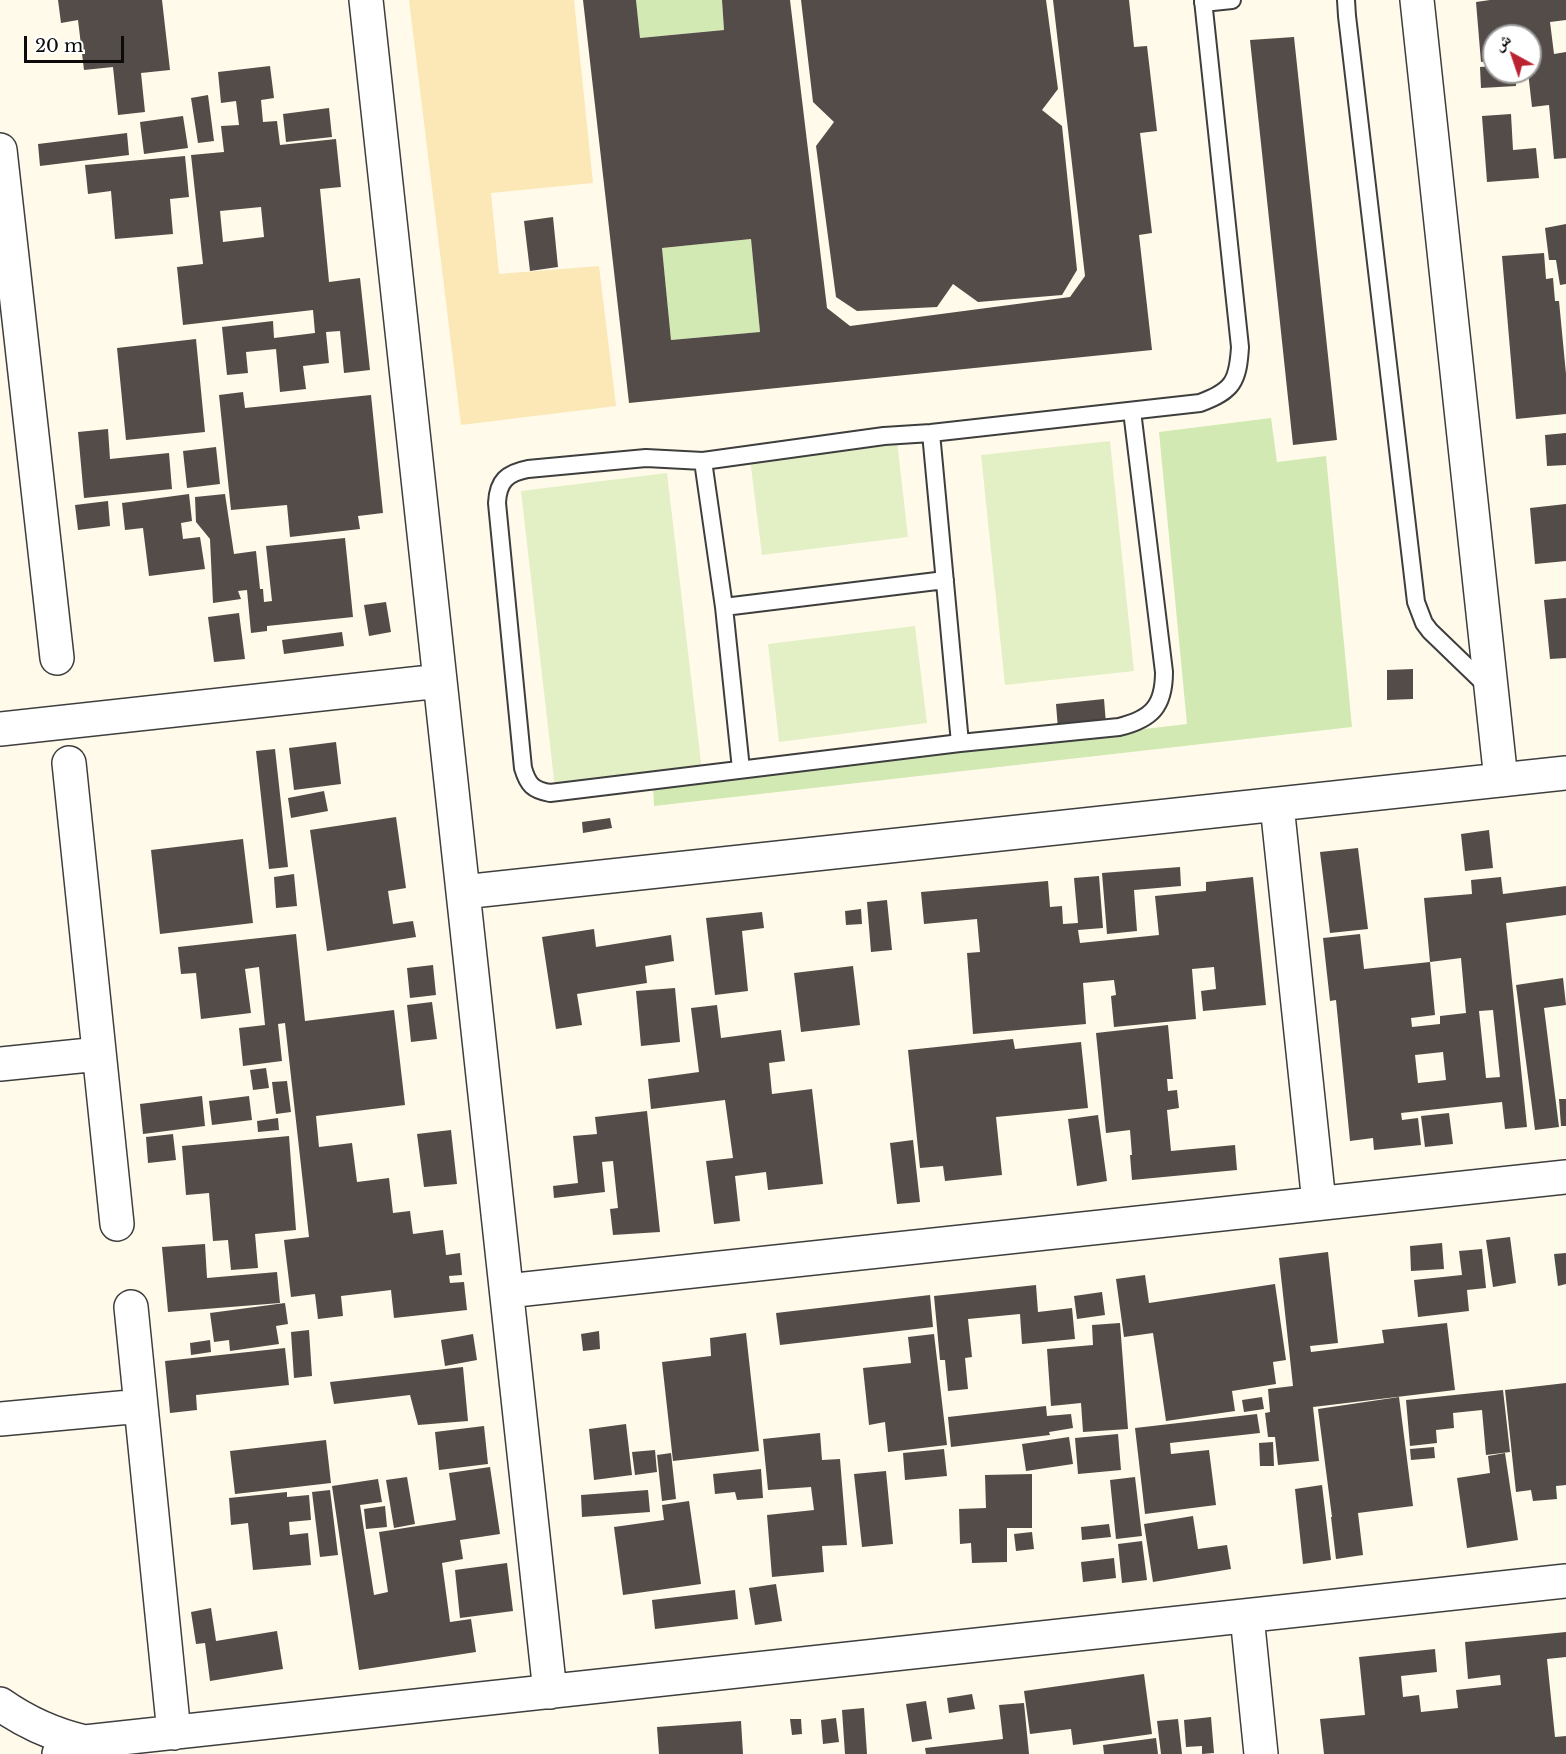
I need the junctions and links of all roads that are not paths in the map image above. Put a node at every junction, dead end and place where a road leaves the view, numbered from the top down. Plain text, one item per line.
1 (366, 0) edge
2 (1232, 0) edge
3 (1346, 0) edge
4 (1417, 0) edge
5 (1203, 2) edge
6 (0, 150) edge
7 (7, 272) edge
8 (1132, 411) junction
9 (931, 434) junction
10 (703, 460) junction
11 (945, 580) junction
12 (724, 607) junction
13 (57, 658) dead end
14 (440, 681) junction
15 (1491, 689) junction
16 (0, 729) edge
17 (960, 743) junction
18 (69, 763) dead end
19 (741, 769) junction
20 (1566, 773) edge
21 (1501, 780) junction
22 (1277, 805) junction
23 (463, 892) junction
24 (99, 1054) junction
25 (0, 1064) edge
26 (1566, 1177) edge
27 (1318, 1203) junction
28 (117, 1224) dead end
29 (507, 1291) junction
30 (131, 1307) dead end
31 (141, 1406) junction
32 (0, 1419) edge
33 (1566, 1581) edge
34 (1246, 1616) junction
35 (550, 1692) junction
36 (0, 1704) edge
37 (174, 1733) junction
38 (137, 1745) edge
39 (72, 1748) edge
40 (1261, 1754) edge

1 - 14 street
2 - 5 lane
3 - 15 lane
4 - 15 street
5 - 8 lane
6 - 7 street
7 - 13 street
8 - 9 lane
8 - 17 lane
9 - 10 lane
9 - 11 lane
10 - 12 lane
10 - 19 lane
11 - 12 lane
11 - 17 lane
12 - 19 lane
14 - 16 street
14 - 23 street
15 - 21 street
17 - 19 lane
18 - 24 street
20 - 21 street
21 - 22 street
22 - 23 street
22 - 27 street
23 - 29 street
24 - 25 street
24 - 28 street
26 - 27 street
27 - 29 street
29 - 35 street
30 - 31 street
31 - 32 street
31 - 37 street
33 - 34 street
34 - 35 street
34 - 40 street
35 - 37 street
36 - 39 street
37 - 38 street
38 - 39 street

